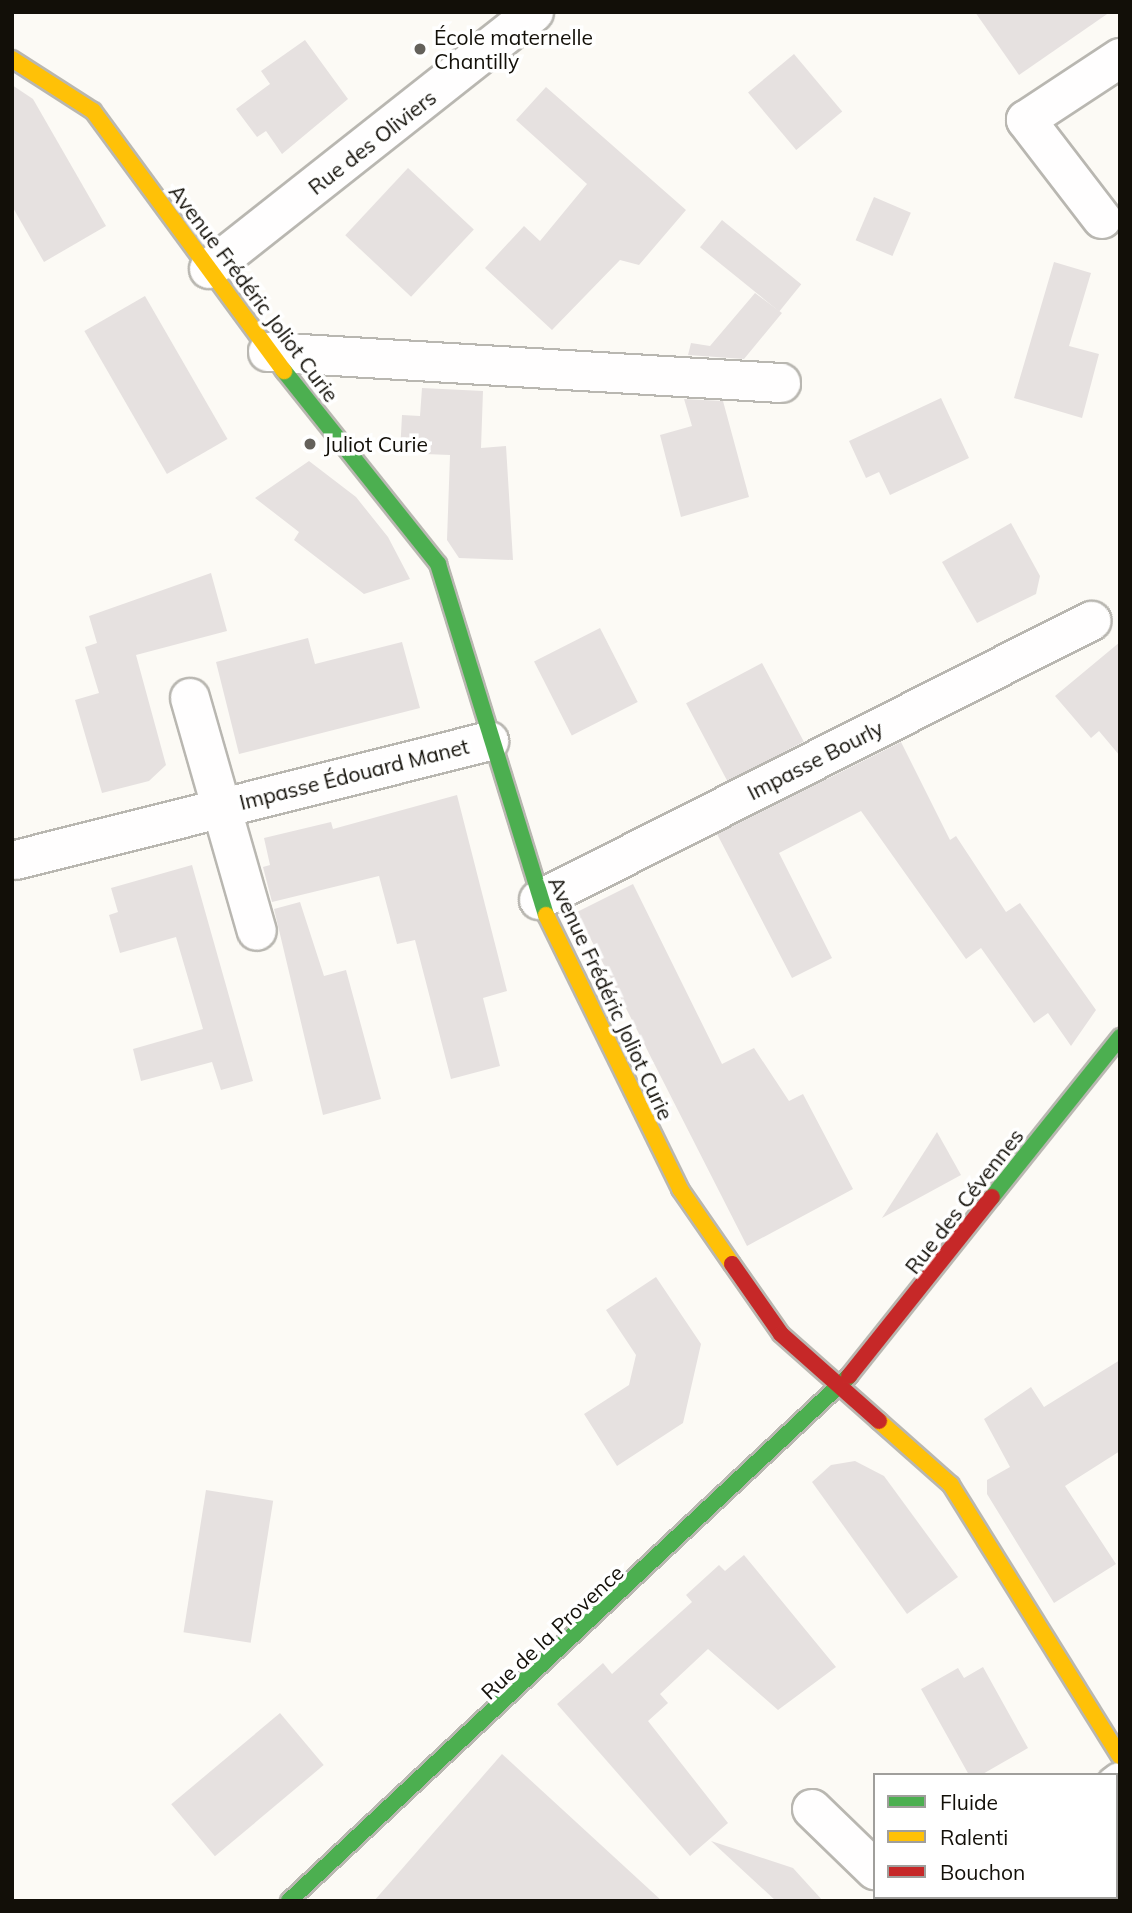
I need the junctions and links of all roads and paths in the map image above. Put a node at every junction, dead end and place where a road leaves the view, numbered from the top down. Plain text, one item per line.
1 (534, 12) edge
2 (1120, 58) edge
3 (12, 59) edge
4 (1102, 219) dead end
5 (209, 269) junction
6 (268, 352) junction
7 (782, 383) dead end
8 (1091, 621) dead end
9 (190, 698) dead end
10 (489, 741) junction
11 (218, 808) junction
12 (16, 860) dead end
13 (539, 900) junction
14 (257, 931) dead end
15 (1120, 1037) edge
16 (839, 1389) junction
17 (1120, 1756) edge
18 (813, 1809) dead end
19 (873, 1868) edge
20 (289, 1901) edge

1 - 5 street, Rue des Oliviers
2 - 4 street
3 - 5 street, Avenue Frédéric Joliot Curie
5 - 6 street, Avenue Frédéric Joliot Curie
6 - 7 street
6 - 10 street, Avenue Frédéric Joliot Curie
8 - 13 street, Impasse Bourly
9 - 11 street, Impasse Édouard Manet
10 - 11 street, Impasse Édouard Manet
10 - 13 street, Avenue Frédéric Joliot Curie
11 - 12 street, Impasse Édouard Manet
11 - 14 street, Impasse Édouard Manet
13 - 16 street, Avenue Frédéric Joliot Curie
15 - 16 street, Rue des Cévennes
16 - 17 street, Avenue Frédéric Joliot Curie
16 - 20 street, Rue de la Provence
18 - 19 street

